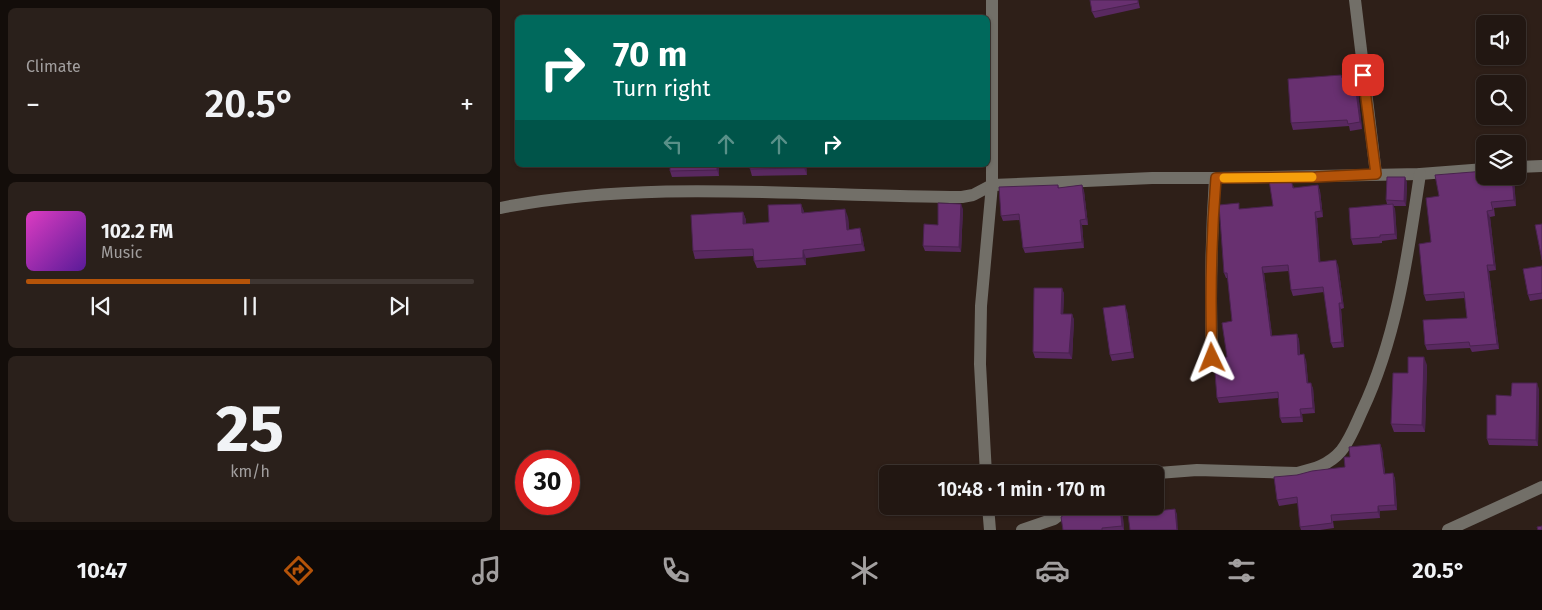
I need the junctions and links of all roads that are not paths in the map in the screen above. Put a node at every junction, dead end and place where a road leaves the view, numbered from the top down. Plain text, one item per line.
1 (992, 0) edge
2 (1354, 0) edge
3 (1542, 166) edge
4 (1526, 167) edge
5 (1476, 170) edge
6 (1376, 174) junction
7 (1420, 174) junction
8 (1216, 178) junction
9 (992, 186) junction
10 (500, 208) edge
11 (1212, 358) dead end
12 (986, 465) edge
13 (1164, 473) edge
14 (1542, 487) edge
15 (989, 515) edge
16 (1059, 515) edge
17 (990, 530) edge
18 (1022, 530) edge
19 (1448, 530) edge

1 - 9 street
2 - 6 street
3 - 4 street
5 - 7 street
6 - 7 street
6 - 8 street
7 - 13 street
8 - 9 street
8 - 11 street
9 - 10 street
9 - 12 street
14 - 19 street
15 - 17 street
16 - 18 street

